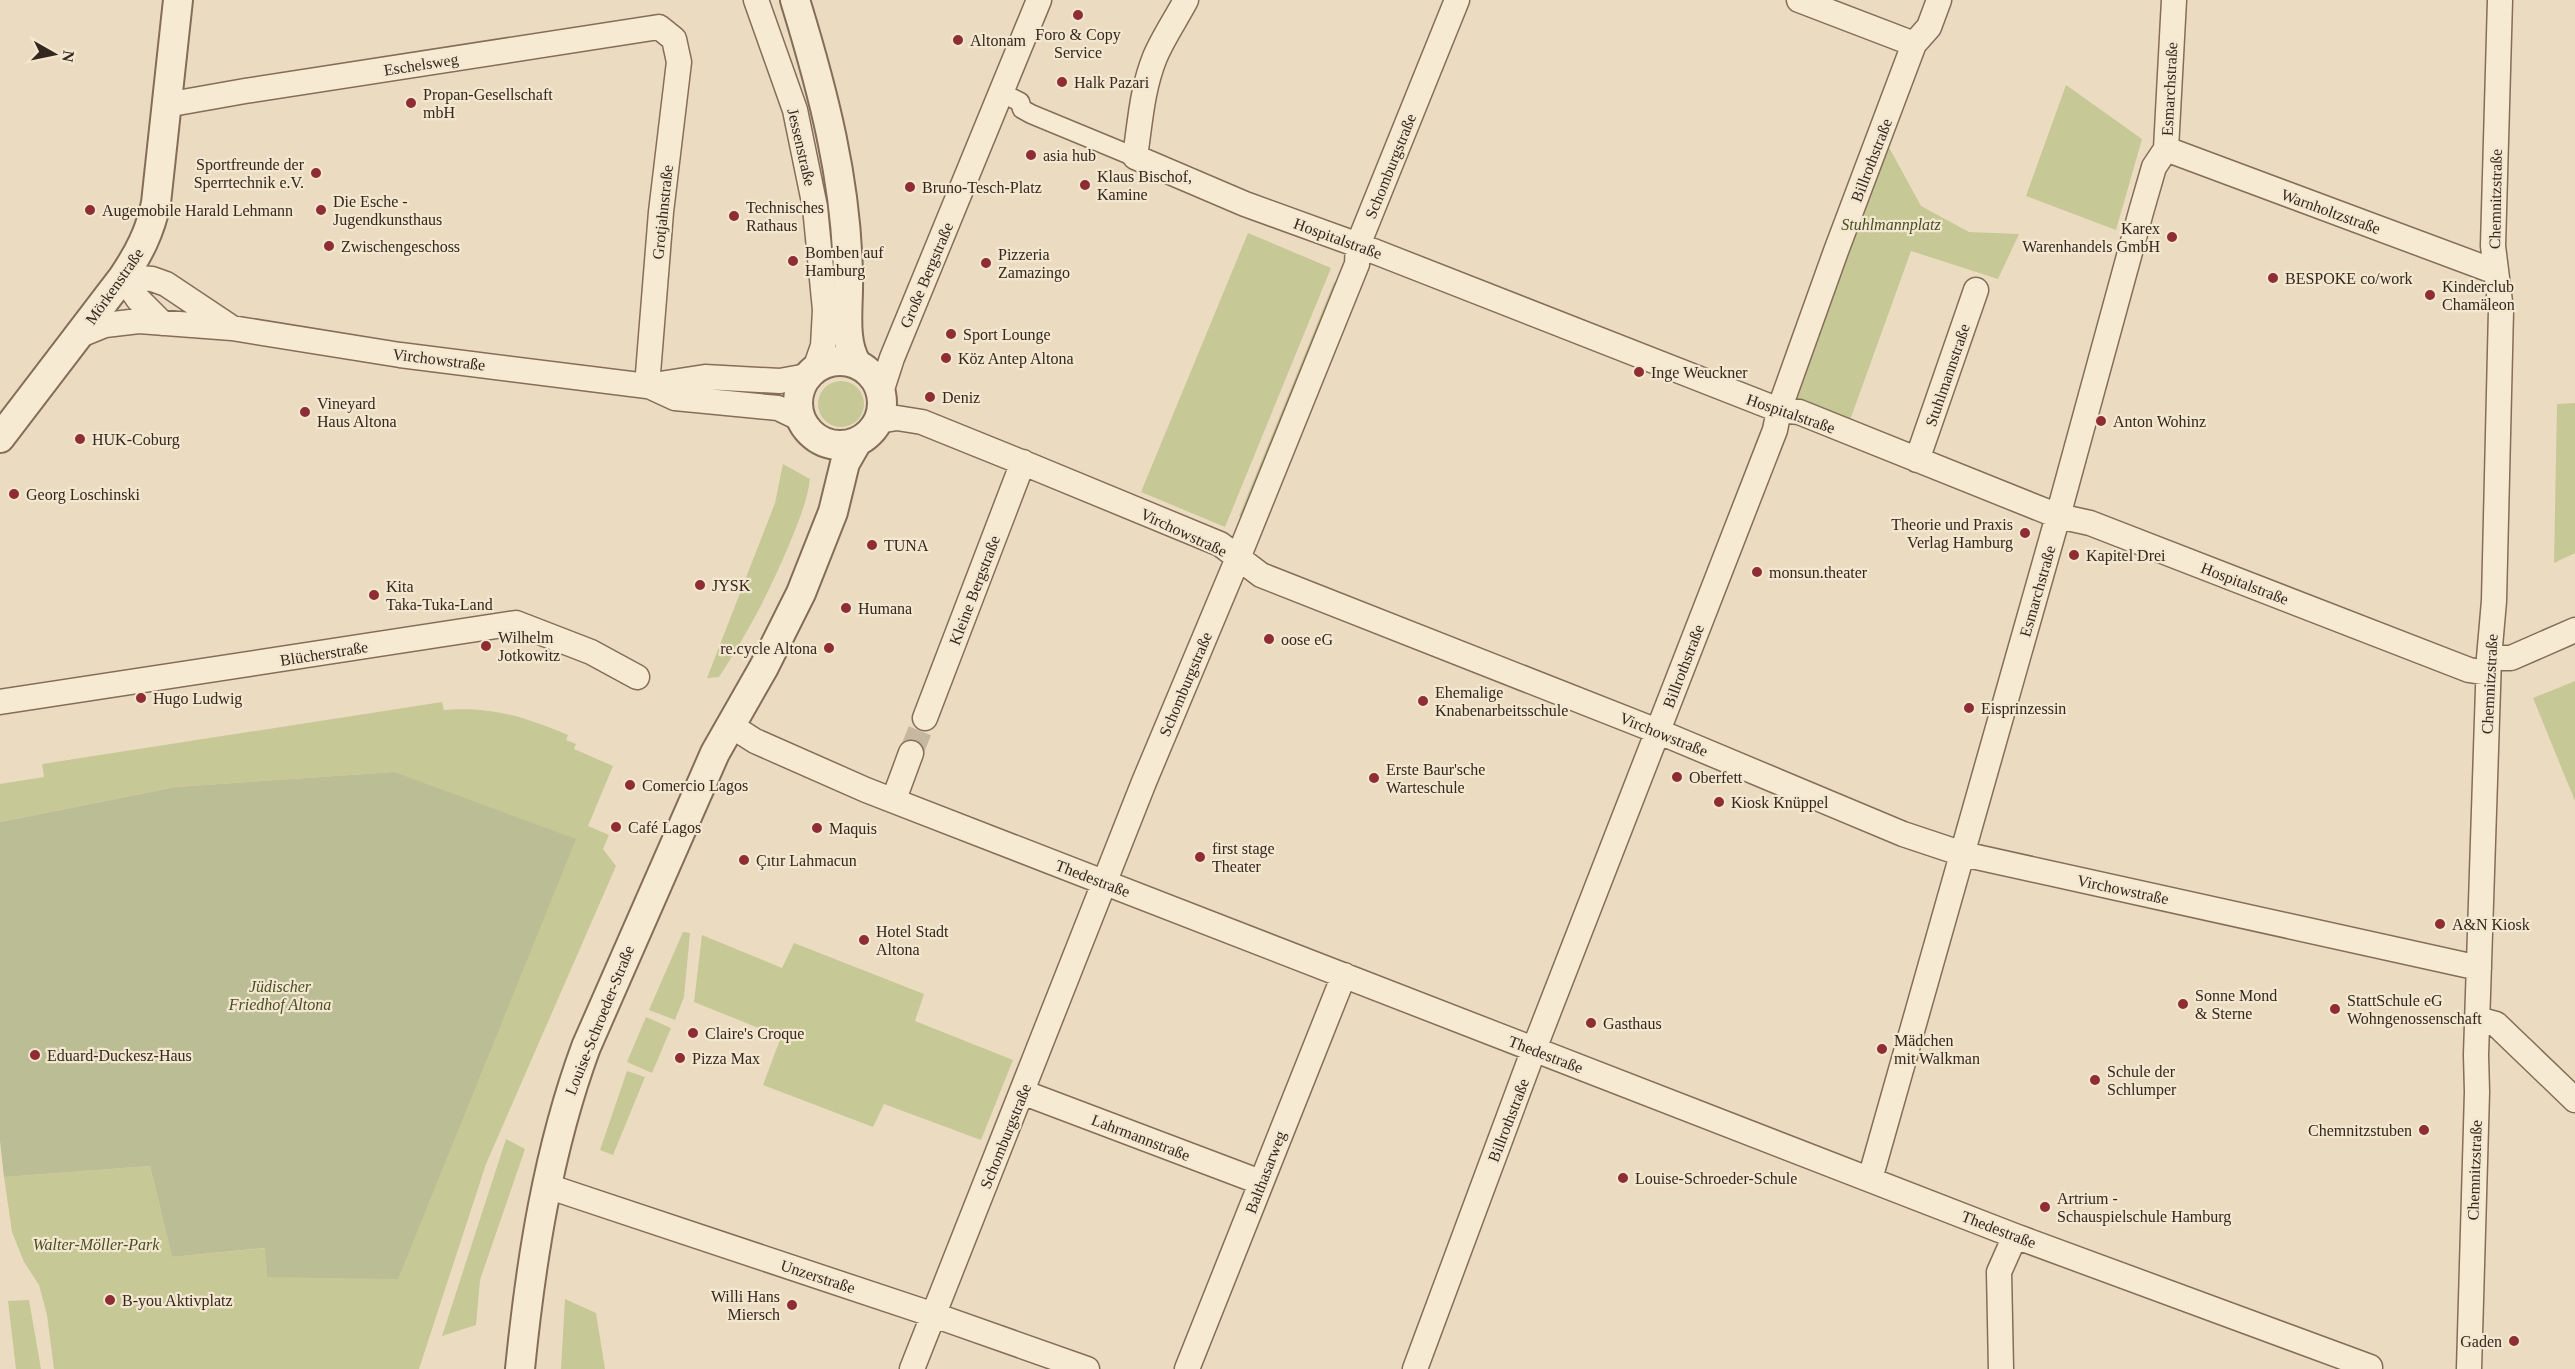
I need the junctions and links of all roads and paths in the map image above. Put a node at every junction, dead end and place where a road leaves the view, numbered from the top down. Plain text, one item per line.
1 (178, 0) edge
2 (756, 0) edge
3 (795, 0) edge
4 (1039, 0) edge
5 (1186, 0) edge
6 (1457, 0) edge
7 (1799, 0) edge
8 (1939, 0) edge
9 (2174, 0) edge
10 (2500, 0) edge
11 (674, 39) joint
12 (1914, 44) junction
13 (1002, 93) junction
14 (166, 105) junction
15 (2166, 149) junction
16 (1135, 157) junction
17 (1358, 245) junction
18 (2496, 272) junction
19 (123, 277) junction
20 (1976, 290) dead end
21 (162, 323) junction
22 (231, 328) junction
23 (78, 336) junction
24 (857, 364) junction
25 (811, 372) junction
26 (647, 386) junction
27 (881, 392) junction
28 (1779, 410) junction
29 (801, 419) junction
30 (878, 421) junction
31 (0, 438) edge
32 (857, 442) junction
33 (1917, 460) junction
34 (1023, 462) junction
35 (2058, 516) junction
36 (1238, 558) junction
37 (2575, 630) edge
38 (2488, 665) junction
39 (637, 677) dead end
40 (0, 702) edge
41 (925, 718) tunnel mouth
42 (730, 725) junction
43 (1657, 731) junction
44 (911, 753) tunnel mouth
45 (894, 799) junction
46 (1963, 854) junction
47 (1105, 882) junction
48 (2479, 968) junction
49 (1344, 975) junction
50 (2478, 1019) junction
51 (1534, 1049) junction
52 (1023, 1092) junction
53 (2575, 1100) edge
54 (1870, 1179) junction
55 (1260, 1182) junction
56 (547, 1186) junction
57 (2015, 1236) junction
58 (934, 1315) junction
59 (2370, 1367) dead end
60 (520, 1369) edge
61 (912, 1369) edge
62 (1087, 1369) edge
63 (1187, 1369) edge
64 (1415, 1369) edge
65 (2001, 1369) edge
66 (2469, 1369) edge

1 - 14 street, Mörkenstraße
2 - 25 street, Jessenstraße
3 - 24 street, Jessenstraße
4 - 13 street, Große Bergstraße
5 - 16 street
6 - 17 street, Schomburgstraße
7 - 12 street
8 - 12 street, Billrothstraße
9 - 15 street, Esmarchstraße
10 - 18 street, Chemnitzstraße
11 - 14 street, Eschelsweg
11 - 26 street, Grotjahnstraße
12 - 28 street, Billrothstraße
13 - 16 street, Hospitalstraße
13 - 27 street, Große Bergstraße
14 - 19 street, Mörkenstraße
15 - 18 street, Warnholtzstraße
15 - 35 street, Esmarchstraße
16 - 17 street, Hospitalstraße
17 - 28 street, Hospitalstraße
17 - 36 street, Schomburgstraße
18 - 38 street, Chemnitzstraße
19 - 21 street
19 - 22 street, Virchowstraße
19 - 23 street, Mörkenstraße
20 - 33 street, Stuhlmannstraße
21 - 22 street, Virchowstraße
21 - 23 street, Virchowstraße
22 - 26 street, Virchowstraße
23 - 31 street, Mörkenstraße
24 - 25 street
24 - 27 street
25 - 26 street, Virchowstraße
25 - 29 street
26 - 29 street, Virchowstraße
27 - 30 street
28 - 33 street, Hospitalstraße
28 - 43 street, Billrothstraße
29 - 32 street
30 - 32 street
30 - 34 street, Virchowstraße
32 - 42 street
33 - 35 street, Hospitalstraße
34 - 36 street, Virchowstraße
34 - 41 street, Kleine Bergstraße
35 - 38 street, Hospitalstraße
35 - 46 street, Esmarchstraße
36 - 43 street, Virchowstraße
36 - 47 street, Schomburgstraße
37 - 38 street, Hospitalstraße
38 - 48 street, Chemnitzstraße
39 - 40 street, Blücherstraße
42 - 45 street, Thedestraße
42 - 56 street, Louise-Schroeder-Straße
43 - 46 street, Virchowstraße
43 - 51 street, Billrothstraße
44 - 45 street
45 - 47 street, Thedestraße
46 - 48 street, Virchowstraße
46 - 54 street, Esmarchstraße
47 - 49 street, Thedestraße
47 - 52 street, Schomburgstraße
48 - 50 street, Chemnitzstraße
49 - 51 street, Thedestraße
49 - 55 street, Balthasarweg
50 - 53 street
50 - 66 street, Chemnitzstraße
51 - 54 street, Thedestraße
51 - 64 street, Billrothstraße
52 - 55 street, Lahrmannstraße
52 - 58 street, Schomburgstraße
54 - 57 street, Thedestraße
55 - 63 street, Balthasarweg
56 - 58 street, Unzerstraße
56 - 60 street, Louise-Schroeder-Straße
57 - 59 street, Thedestraße
57 - 65 street
58 - 61 street, Schomburgstraße
58 - 62 street, Unzerstraße

